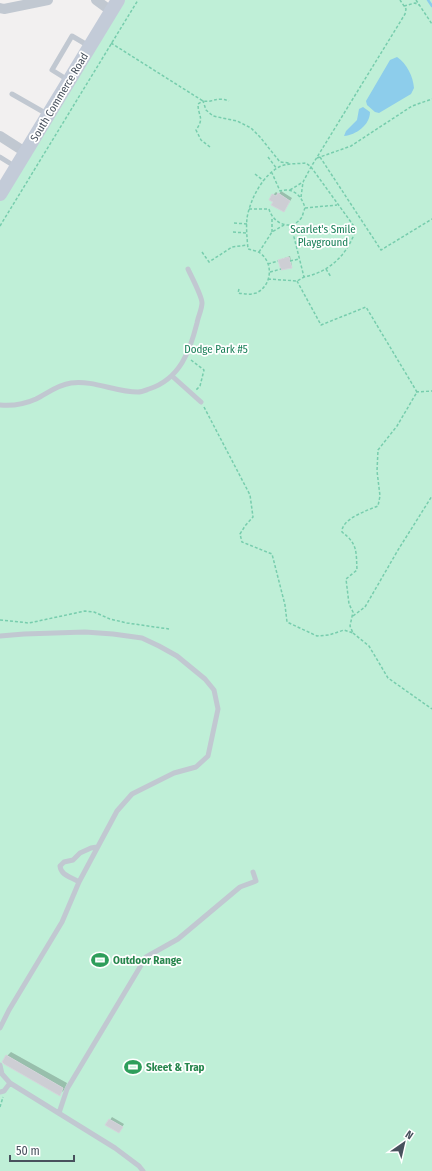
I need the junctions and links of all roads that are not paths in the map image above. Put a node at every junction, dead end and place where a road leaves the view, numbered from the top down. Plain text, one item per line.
1 (48, 0) edge
2 (96, 0) edge
3 (115, 5) edge
4 (0, 8) edge
5 (89, 47) junction
6 (69, 80) junction
7 (12, 94) dead end
8 (48, 114) junction
9 (0, 136) edge
10 (25, 152) junction
11 (0, 157) edge
12 (16, 167) junction
13 (0, 194) edge
14 (188, 269) dead end
15 (172, 376) junction
16 (201, 402) road end
17 (0, 405) edge
18 (0, 636) edge
19 (97, 847) junction
20 (253, 872) dead end
21 (79, 882) junction
22 (0, 1028) edge
23 (0, 1065) edge
24 (10, 1083) junction
25 (0, 1092) edge
26 (59, 1113) junction
27 (143, 1171) edge

1 - 4 street
2 - 3 street
3 - 5 street, South Commerce Road
5 - 6 street, South Commerce Road
5 - 6 lane
6 - 8 street, South Commerce Road
7 - 8 lane
8 - 10 street, South Commerce Road
9 - 10 street
10 - 12 street, South Commerce Road
11 - 12 lane
12 - 13 street, South Commerce Road
14 - 15 lane
15 - 16 lane
15 - 17 lane
18 - 19 lane
19 - 21 lane
19 - 21 lane
20 - 26 lane
21 - 22 lane
23 - 24 lane
24 - 25 lane
24 - 26 lane
26 - 27 lane

